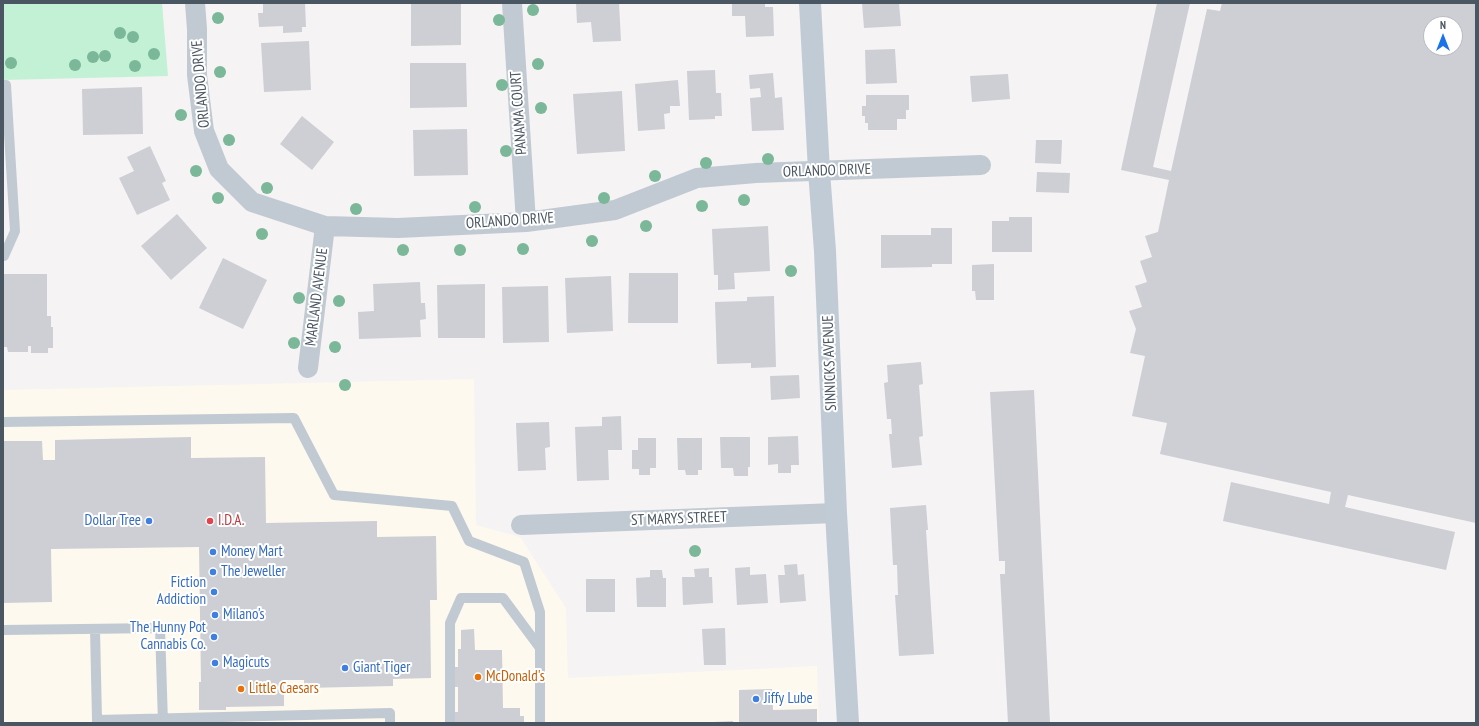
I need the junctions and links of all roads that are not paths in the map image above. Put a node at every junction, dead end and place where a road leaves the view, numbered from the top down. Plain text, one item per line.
1 (195, 3) edge
2 (512, 3) edge
3 (810, 3) edge
4 (3, 85) edge
5 (981, 165) dead end
6 (818, 172) junction
7 (526, 222) junction
8 (325, 226) junction
9 (3, 256) edge
10 (308, 368) dead end
11 (3, 422) edge
12 (836, 513) junction
13 (521, 525) dead end
14 (95, 629) junction
15 (3, 630) edge
16 (540, 648) junction
17 (97, 721) edge
18 (163, 721) edge
19 (390, 723) edge
20 (450, 723) edge
21 (540, 723) edge
22 (848, 723) edge

1 - 8 street, ORLANDO DRIVE
2 - 7 street, PANAMA COURT
3 - 6 street, SINNICKS AVENUE
4 - 9 lane
5 - 6 street, ORLANDO DRIVE
6 - 7 street, ORLANDO DRIVE
6 - 12 street, SINNICKS AVENUE
7 - 8 street, ORLANDO DRIVE
8 - 10 street, MARLAND AVENUE
11 - 16 lane
12 - 13 street, ST MARYS STREET
12 - 22 street, SINNICKS AVENUE
14 - 15 lane
14 - 17 lane
14 - 18 lane
16 - 20 lane
16 - 21 lane
17 - 18 lane
18 - 19 lane

